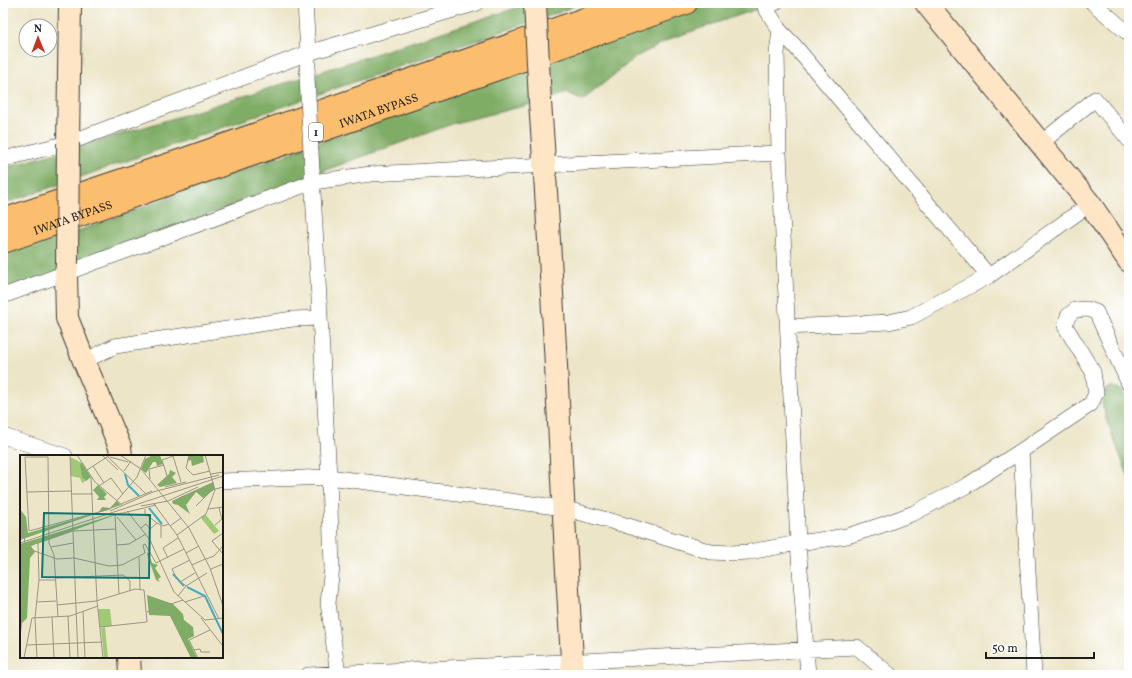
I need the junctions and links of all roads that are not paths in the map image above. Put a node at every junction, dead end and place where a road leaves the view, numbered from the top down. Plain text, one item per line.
1 (70, 3) edge
2 (305, 3) edge
3 (477, 3) edge
4 (536, 3) edge
5 (686, 3) edge
6 (699, 3) edge
7 (775, 3) edge
8 (926, 3) edge
9 (1093, 3) edge
10 (625, 9) edge
11 (780, 31) junction
12 (1129, 34) edge
13 (308, 53) junction
14 (1129, 140) edge
15 (68, 143) junction
16 (1041, 143) junction
17 (779, 153) junction
18 (3, 159) edge
19 (545, 165) junction
20 (312, 176) junction
21 (1090, 204) junction
22 (3, 220) edge
23 (3, 242) edge
24 (1129, 261) edge
25 (67, 269) junction
26 (989, 276) junction
27 (3, 296) edge
28 (319, 318) junction
29 (787, 327) junction
30 (84, 361) junction
31 (1129, 384) edge
32 (3, 436) edge
33 (1021, 451) junction
34 (62, 455) edge
35 (121, 455) edge
36 (329, 477) junction
37 (223, 481) edge
38 (563, 508) junction
39 (798, 543) junction
40 (807, 650) junction
41 (129, 658) edge
42 (572, 668) edge
43 (338, 674) edge
44 (130, 675) edge
45 (308, 675) edge
46 (808, 675) edge
47 (890, 675) edge
48 (1034, 675) edge

1 - 15 street
2 - 13 street
3 - 13 street
4 - 19 street, bridge
5 - 10 highway, IWATA BYPASS / 1
6 - 10 highway
7 - 11 street
8 - 16 street
9 - 12 street
10 - 22 highway, IWATA BYPASS / 1
10 - 23 highway, IWATA BYPASS / 1
11 - 17 street
11 - 26 street
13 - 15 street
13 - 20 street, bridge
14 - 16 street
15 - 18 street
15 - 25 street, bridge
16 - 21 street
17 - 19 street
17 - 29 street
19 - 20 street
19 - 38 street
20 - 25 street
20 - 28 street
21 - 24 street
21 - 26 street
25 - 27 street
25 - 30 street
26 - 29 street
28 - 30 street
28 - 36 street
29 - 39 street
30 - 35 street
31 - 33 street
32 - 34 street
33 - 39 street
33 - 48 street
36 - 37 street
36 - 38 street
36 - 43 street
38 - 39 street
38 - 42 street
39 - 40 street
40 - 42 street
40 - 46 street
40 - 47 street
41 - 44 street
42 - 43 street
43 - 45 street

